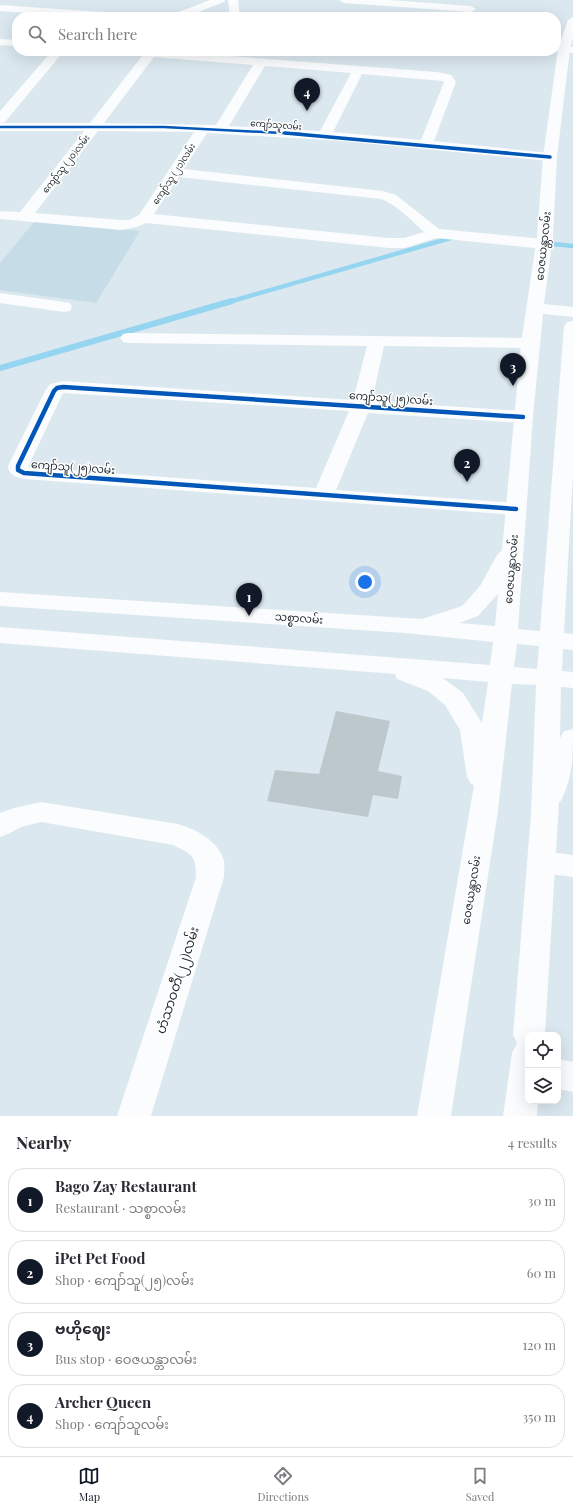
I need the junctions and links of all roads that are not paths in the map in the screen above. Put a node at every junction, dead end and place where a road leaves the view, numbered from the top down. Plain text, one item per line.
1 (220, 0) edge
2 (233, 0) edge
3 (344, 0) edge
4 (0, 8) edge
5 (472, 9) edge
6 (59, 12) edge
7 (188, 12) edge
8 (234, 12) edge
9 (573, 20) edge
10 (0, 42) edge
11 (12, 43) edge
12 (564, 49) edge
13 (54, 56) edge
14 (149, 56) edge
15 (225, 56) edge
16 (261, 62) junction
17 (358, 70) junction
18 (0, 119) edge
19 (0, 127) edge
20 (95, 127) junction
21 (203, 129) junction
22 (220, 130) junction
23 (324, 137) junction
24 (426, 145) junction
25 (550, 156) junction
26 (175, 172) junction
27 (0, 215) edge
28 (24, 217) junction
29 (144, 218) junction
30 (435, 233) junction
31 (544, 244) junction
32 (0, 298) edge
33 (64, 307) dead end
34 (535, 308) junction
35 (573, 312) edge
36 (573, 326) edge
37 (129, 338) dead end
38 (377, 341) junction
39 (530, 343) junction
40 (361, 406) junction
41 (523, 417) junction
42 (324, 494) junction
43 (516, 509) junction
44 (513, 546) junction
45 (558, 551) junction
46 (573, 595) edge
47 (0, 599) edge
48 (405, 625) junction
49 (506, 634) junction
50 (0, 635) edge
51 (562, 641) edge
52 (386, 665) junction
53 (500, 673) junction
54 (548, 677) junction
55 (573, 680) edge
56 (573, 738) edge
57 (484, 811) junction
58 (545, 814) junction
59 (0, 826) edge
60 (542, 862) junction
61 (573, 866) edge
62 (529, 1032) edge
63 (527, 1068) edge
64 (561, 1075) edge
65 (573, 1077) edge
66 (134, 1116) edge
67 (434, 1116) edge
68 (520, 1116) edge

1 - 7 street
2 - 8 street
3 - 5 street
4 - 6 street
9 - 12 street, ဝေဇယန္တာလမ်း
10 - 11 street
12 - 25 street, ဝေဇယန္တာလမ်း
13 - 18 street
14 - 20 street, ကျော်သူ (၂၀)လမ်း
15 - 16 street
16 - 17 street
16 - 22 street
17 - 23 street
17 - 24 street
19 - 20 street, ကျော်သူလမ်း
20 - 21 street, ကျော်သူလမ်း
20 - 28 street, ကျော်သူ (၂၀)လမ်း
21 - 22 street, ကျော်သူလမ်း
21 - 26 street, ကျော်သူ (၂၁)လမ်း
22 - 23 street, ကျော်သူလမ်း
23 - 24 street, ကျော်သူလမ်း
24 - 25 street, ကျော်သူလမ်း
25 - 31 street, ဝေဇယန္တာလမ်း
26 - 29 street, ကျော်သူ (၂၁)လမ်း
26 - 30 street
27 - 28 street
28 - 29 street
29 - 30 street
30 - 31 street
31 - 34 street, ဝေဇယန္တာလမ်း
32 - 33 street
34 - 35 street
34 - 39 street, ဝေဇယန္တာလမ်း
36 - 45 street
37 - 38 street
38 - 39 street
38 - 40 street
39 - 41 street, ဝေဇယန္တာလမ်း
40 - 41 street, ကျော်သူ(၂၅)လမ်း
40 - 42 street, ကျော်သူ(၂၅)လမ်း
40 - 42 street, ကျော်သူ(၂၅)လမ်း
41 - 43 street, ဝေဇယန္တာလမ်း
42 - 43 street, ကျော်သူ(၂၅)လမ်း
43 - 44 street, ဝေဇယန္တာလမ်း
44 - 48 street
44 - 49 street, ဝေဇယန္တာလမ်း
45 - 46 street
45 - 51 street
47 - 48 street, သစ္စာလမ်း
48 - 49 street, သစ္စာလမ်း
49 - 51 street, သစ္စာလမ်း
49 - 53 street, ဝေဇယန္တာလမ်း
50 - 52 street
51 - 54 street
52 - 53 street
52 - 57 street
53 - 54 street
53 - 57 street, ဝေဇယန္တာလမ်း
54 - 55 street
54 - 58 street
56 - 58 street
57 - 67 street, ဝေဇယန္တာလမ်း
58 - 60 street
59 - 66 street, ဟံသာဝတီ(၂၂)လမ်း
60 - 61 street
60 - 62 street
63 - 68 street
64 - 65 street

